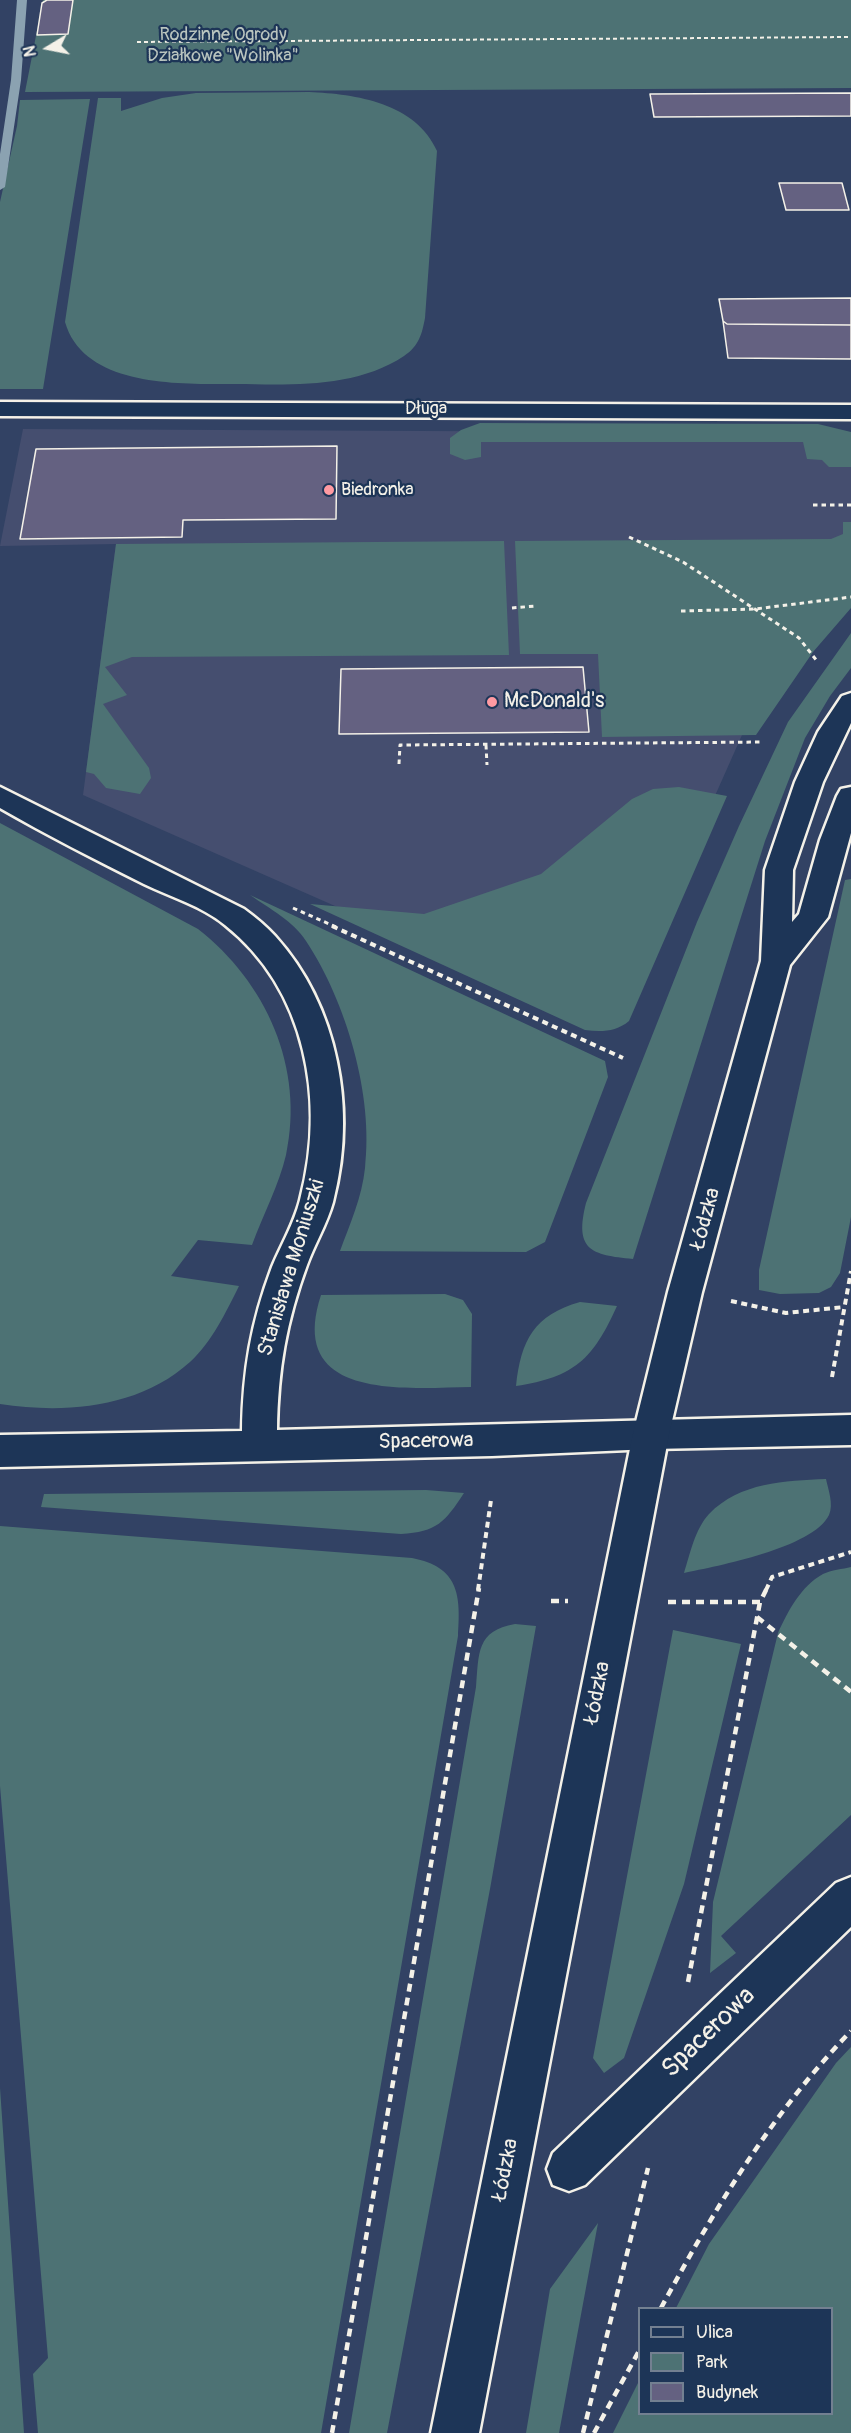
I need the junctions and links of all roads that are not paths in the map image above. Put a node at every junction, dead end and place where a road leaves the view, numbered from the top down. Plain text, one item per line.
1 (0, 409) edge
2 (851, 412) edge
3 (851, 702) edge
4 (0, 796) edge
5 (851, 796) edge
6 (842, 845) edge
7 (776, 961) junction
8 (851, 1430) edge
9 (651, 1434) junction
10 (259, 1445) junction
11 (0, 1451) edge
12 (851, 1898) edge
13 (569, 2169) dead end
14 (455, 2433) edge

1 - 2 street, Długa
3 - 7 street, Łódzka
4 - 10 street, Stanisława Moniuszki
5 - 6 street, Łódzka
6 - 7 street, Łódzka
7 - 9 street, Łódzka
8 - 9 street, Spacerowa
9 - 10 street, Spacerowa
9 - 14 street, Łódzka
10 - 11 street, Spacerowa
12 - 13 street, Spacerowa

